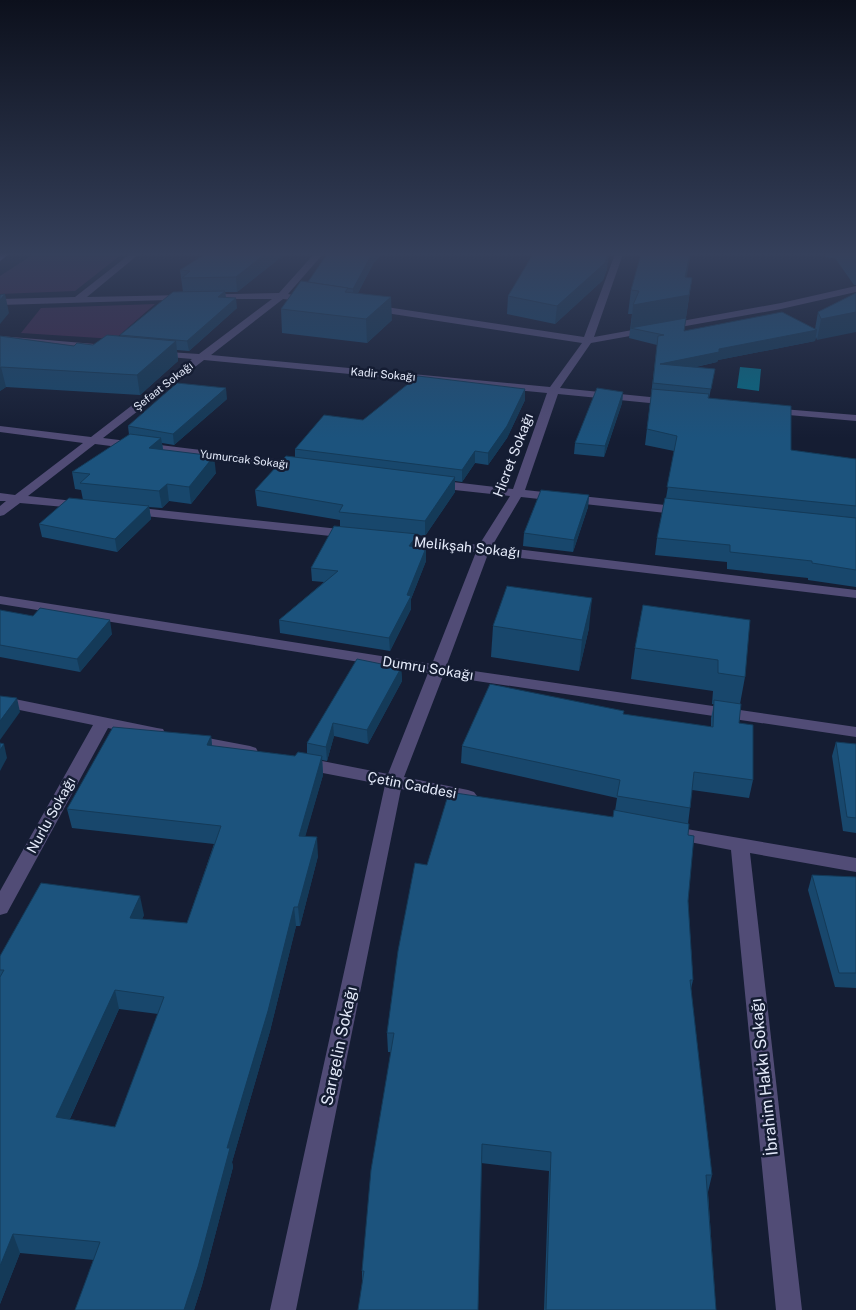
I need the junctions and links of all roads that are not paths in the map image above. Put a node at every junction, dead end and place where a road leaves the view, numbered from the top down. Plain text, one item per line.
1 (256, 315) edge
2 (415, 315) edge
3 (597, 315) edge
4 (731, 315) edge
5 (0, 339) edge
6 (588, 341) junction
7 (104, 348) edge
8 (143, 352) edge
9 (200, 357) junction
10 (554, 390) junction
11 (679, 402) edge
12 (758, 410) edge
13 (856, 418) edge
14 (0, 429) edge
15 (94, 440) junction
16 (310, 468) edge
17 (428, 483) edge
18 (517, 494) junction
19 (0, 497) edge
20 (17, 499) junction
21 (97, 508) edge
22 (117, 510) edge
23 (0, 512) edge
24 (701, 513) edge
25 (365, 536) edge
26 (385, 538) edge
27 (484, 548) junction
28 (856, 594) edge
29 (0, 600) edge
30 (437, 670) junction
31 (0, 701) edge
32 (103, 722) junction
33 (856, 732) edge
34 (268, 756) edge
35 (287, 760) edge
36 (394, 782) junction
37 (487, 799) edge
38 (662, 831) edge
39 (740, 845) junction
40 (856, 865) edge
41 (0, 908) edge
42 (284, 1310) edge
43 (789, 1310) edge

1 - 9 street, Şefaat Sokağı
2 - 6 street
3 - 6 street, Hicret Sokağı
4 - 6 street
5 - 7 street
6 - 10 street, Hicret Sokağı
8 - 9 street, Kadir Sokağı
9 - 10 street, Kadir Sokağı
9 - 15 street, Şefaat Sokağı
10 - 11 street, Kadir Sokağı
10 - 18 street, Hicret Sokağı
12 - 13 street
14 - 15 street, Yumurcak Sokağı
15 - 16 street, Yumurcak Sokağı
15 - 20 street, Şefaat Sokağı
17 - 18 street
18 - 24 street
18 - 27 street, Hicret Sokağı
19 - 20 street
20 - 21 street
20 - 23 street, Şefaat Sokağı
22 - 25 street
26 - 27 street, Melikşah Sokağı
27 - 28 street, Melikşah Sokağı
27 - 30 street, Hicret Sokağı
29 - 30 street, Dumru Sokağı
30 - 33 street, Dumru Sokağı
30 - 36 street, Hicret Sokağı
31 - 32 street
32 - 34 street
32 - 41 street, Nurlu Sokağı
35 - 36 street, Çetin Caddesi
36 - 37 street, Çetin Caddesi
36 - 42 street, Sarıgelin Sokağı
38 - 39 street
39 - 40 street
39 - 43 street, İbrahim Hakkı Sokağı

